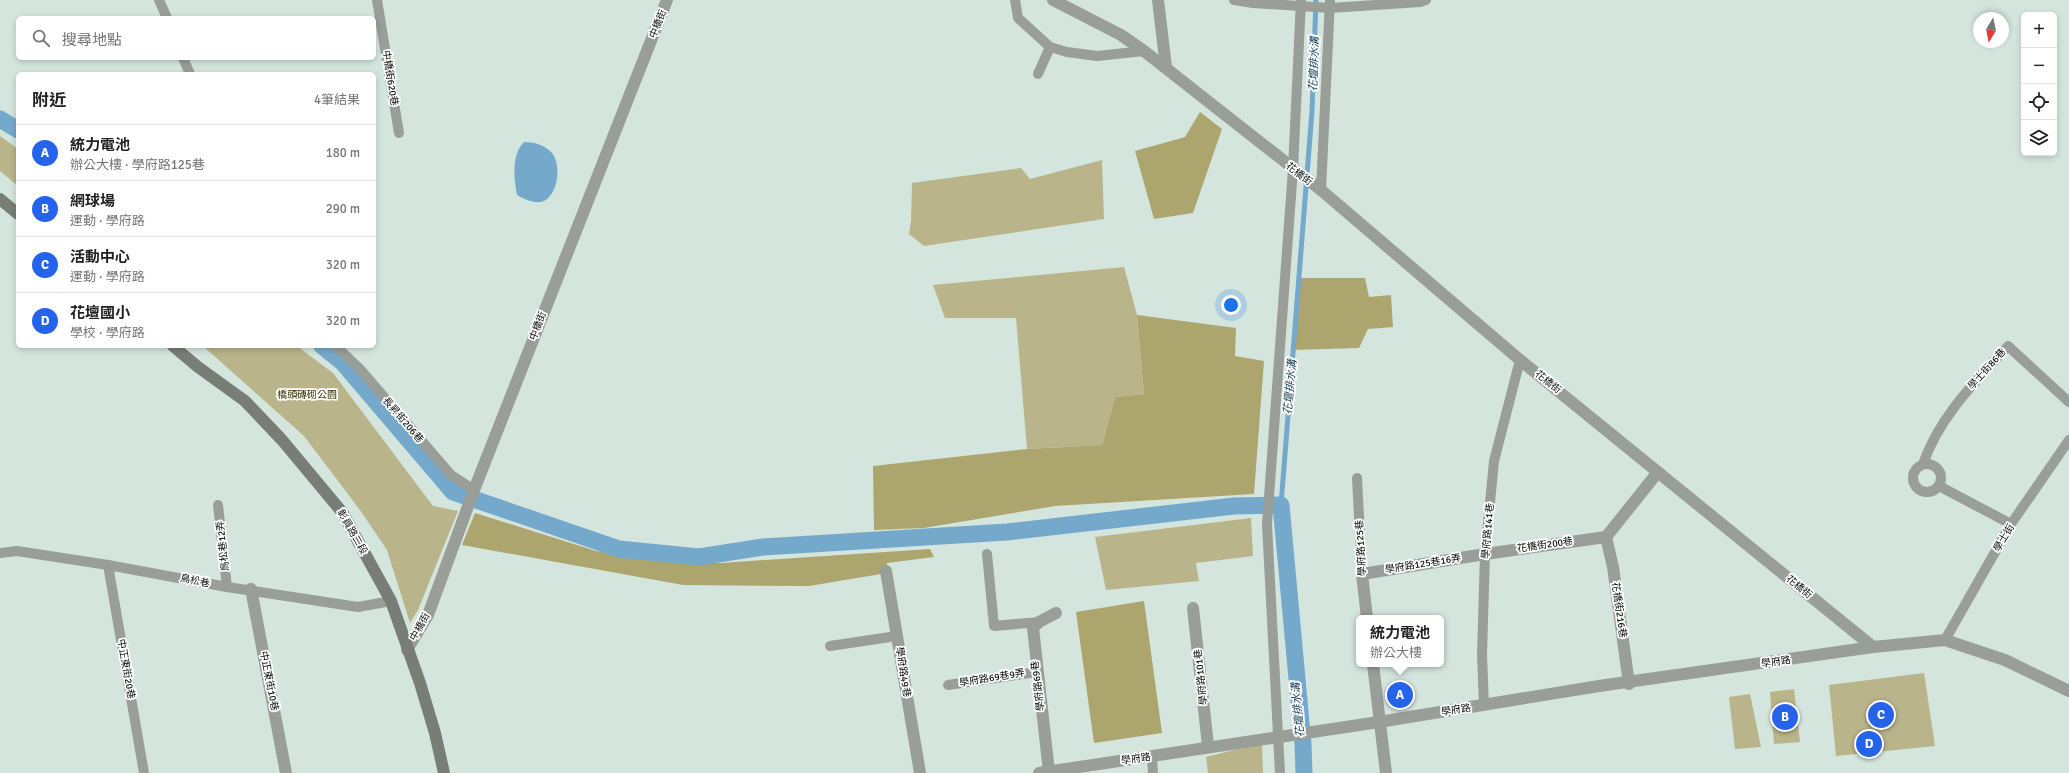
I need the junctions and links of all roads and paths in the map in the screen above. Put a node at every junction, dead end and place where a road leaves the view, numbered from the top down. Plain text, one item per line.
1 (159, 0) edge
2 (377, 0) edge
3 (667, 0) edge
4 (1015, 0) edge
5 (1053, 0) edge
6 (1158, 0) edge
7 (1234, 0) edge
8 (1426, 0) edge
9 (1301, 3) edge
10 (1330, 4) edge
11 (166, 16) edge
12 (1050, 47) junction
13 (1144, 50) junction
14 (184, 60) edge
15 (1166, 67) junction
16 (189, 72) edge
17 (1038, 74) dead end
18 (399, 133) dead end
19 (1293, 169) junction
20 (1321, 190) junction
21 (0, 199) edge
22 (16, 212) edge
23 (175, 348) edge
24 (338, 348) edge
25 (1520, 360) junction
26 (2069, 402) edge
27 (2069, 440) edge
28 (1923, 464) junction
29 (1658, 472) junction
30 (1357, 478) dead end
31 (1939, 486) junction
32 (474, 490) junction
33 (218, 505) dead end
34 (2011, 524) junction
35 (1606, 538) junction
36 (0, 553) edge
37 (987, 554) dead end
38 (1485, 554) junction
39 (108, 565) junction
40 (886, 570) dead end
41 (1362, 574) junction
42 (228, 587) junction
43 (252, 589) junction
44 (391, 601) junction
45 (1193, 608) dead end
46 (1056, 613) dead end
47 (1368, 615) edge
48 (1038, 622) junction
49 (897, 636) junction
50 (1945, 640) junction
51 (830, 646) dead end
52 (1873, 647) junction
53 (407, 650) junction
54 (1373, 667) edge
55 (1037, 672) junction
56 (1629, 684) junction
57 (948, 685) dead end
58 (2069, 691) edge
59 (1484, 705) junction
60 (1379, 722) junction
61 (1278, 737) junction
62 (1208, 746) junction
63 (1152, 757) junction
64 (144, 773) edge
65 (286, 773) edge
66 (444, 773) edge
67 (920, 773) edge
68 (1046, 773) edge
69 (1153, 773) edge
70 (1280, 773) edge
71 (1386, 773) edge

1 - 11 lane
2 - 18 lane, 中橋街620巷
3 - 32 street, 中橋街
4 - 12 lane
5 - 13 street, 花橋街
6 - 15 street
7 - 9 lane
8 - 10 lane
9 - 10 lane
9 - 19 lane
10 - 20 lane
12 - 13 lane
12 - 17 lane
13 - 15 street, 花橋街
14 - 16 lane
15 - 19 street, 花橋街
19 - 20 street, 花橋街
19 - 61 lane
20 - 25 street, 花橋街
21 - 22 main road
23 - 44 main road, 彰員路二段
24 - 32 lane, 長昇街206巷
25 - 29 street, 花橋街
25 - 38 lane, 學府路141巷
26 - 28 lane, 學士街86巷
27 - 34 lane, 學士街
28 - 31 lane
28 - 31 lane
29 - 35 street
29 - 52 street, 花橋街
30 - 41 lane, 學府路125巷
31 - 34 lane
32 - 53 street, 中橋街
33 - 42 lane, 鳥松巷12弄
34 - 50 lane, 學士街
35 - 38 street, 花橋街200巷
35 - 56 street, 花橋街216巷
36 - 39 lane, 鳥松巷
37 - 48 lane
38 - 41 street, 學府路125巷16弄
38 - 59 lane, 學府路141巷
39 - 42 lane, 鳥松巷
39 - 64 lane, 中正東街20巷
40 - 49 street, 學府路49巷
41 - 47 street, 學府路125巷
42 - 43 lane, 鳥松巷
43 - 44 lane, 鳥松巷
43 - 65 street, 中正東街10巷
44 - 53 main road, 彰員路二段
45 - 62 street, 學府路101巷
46 - 48 street
48 - 55 street, 學府路69巷
49 - 51 lane
49 - 67 street, 學府路49巷
50 - 52 street
50 - 58 street
52 - 56 street, 學府路
53 - 66 main road, 彰員路二段
54 - 60 street
55 - 57 lane, 學府路69巷9弄
55 - 68 street, 學府路69巷
56 - 59 street, 學府路
59 - 60 street, 學府路
60 - 61 street, 學府路
60 - 71 street
61 - 62 street, 學府路
61 - 70 lane
62 - 63 street, 學府路
63 - 68 street, 學府路
63 - 69 lane

